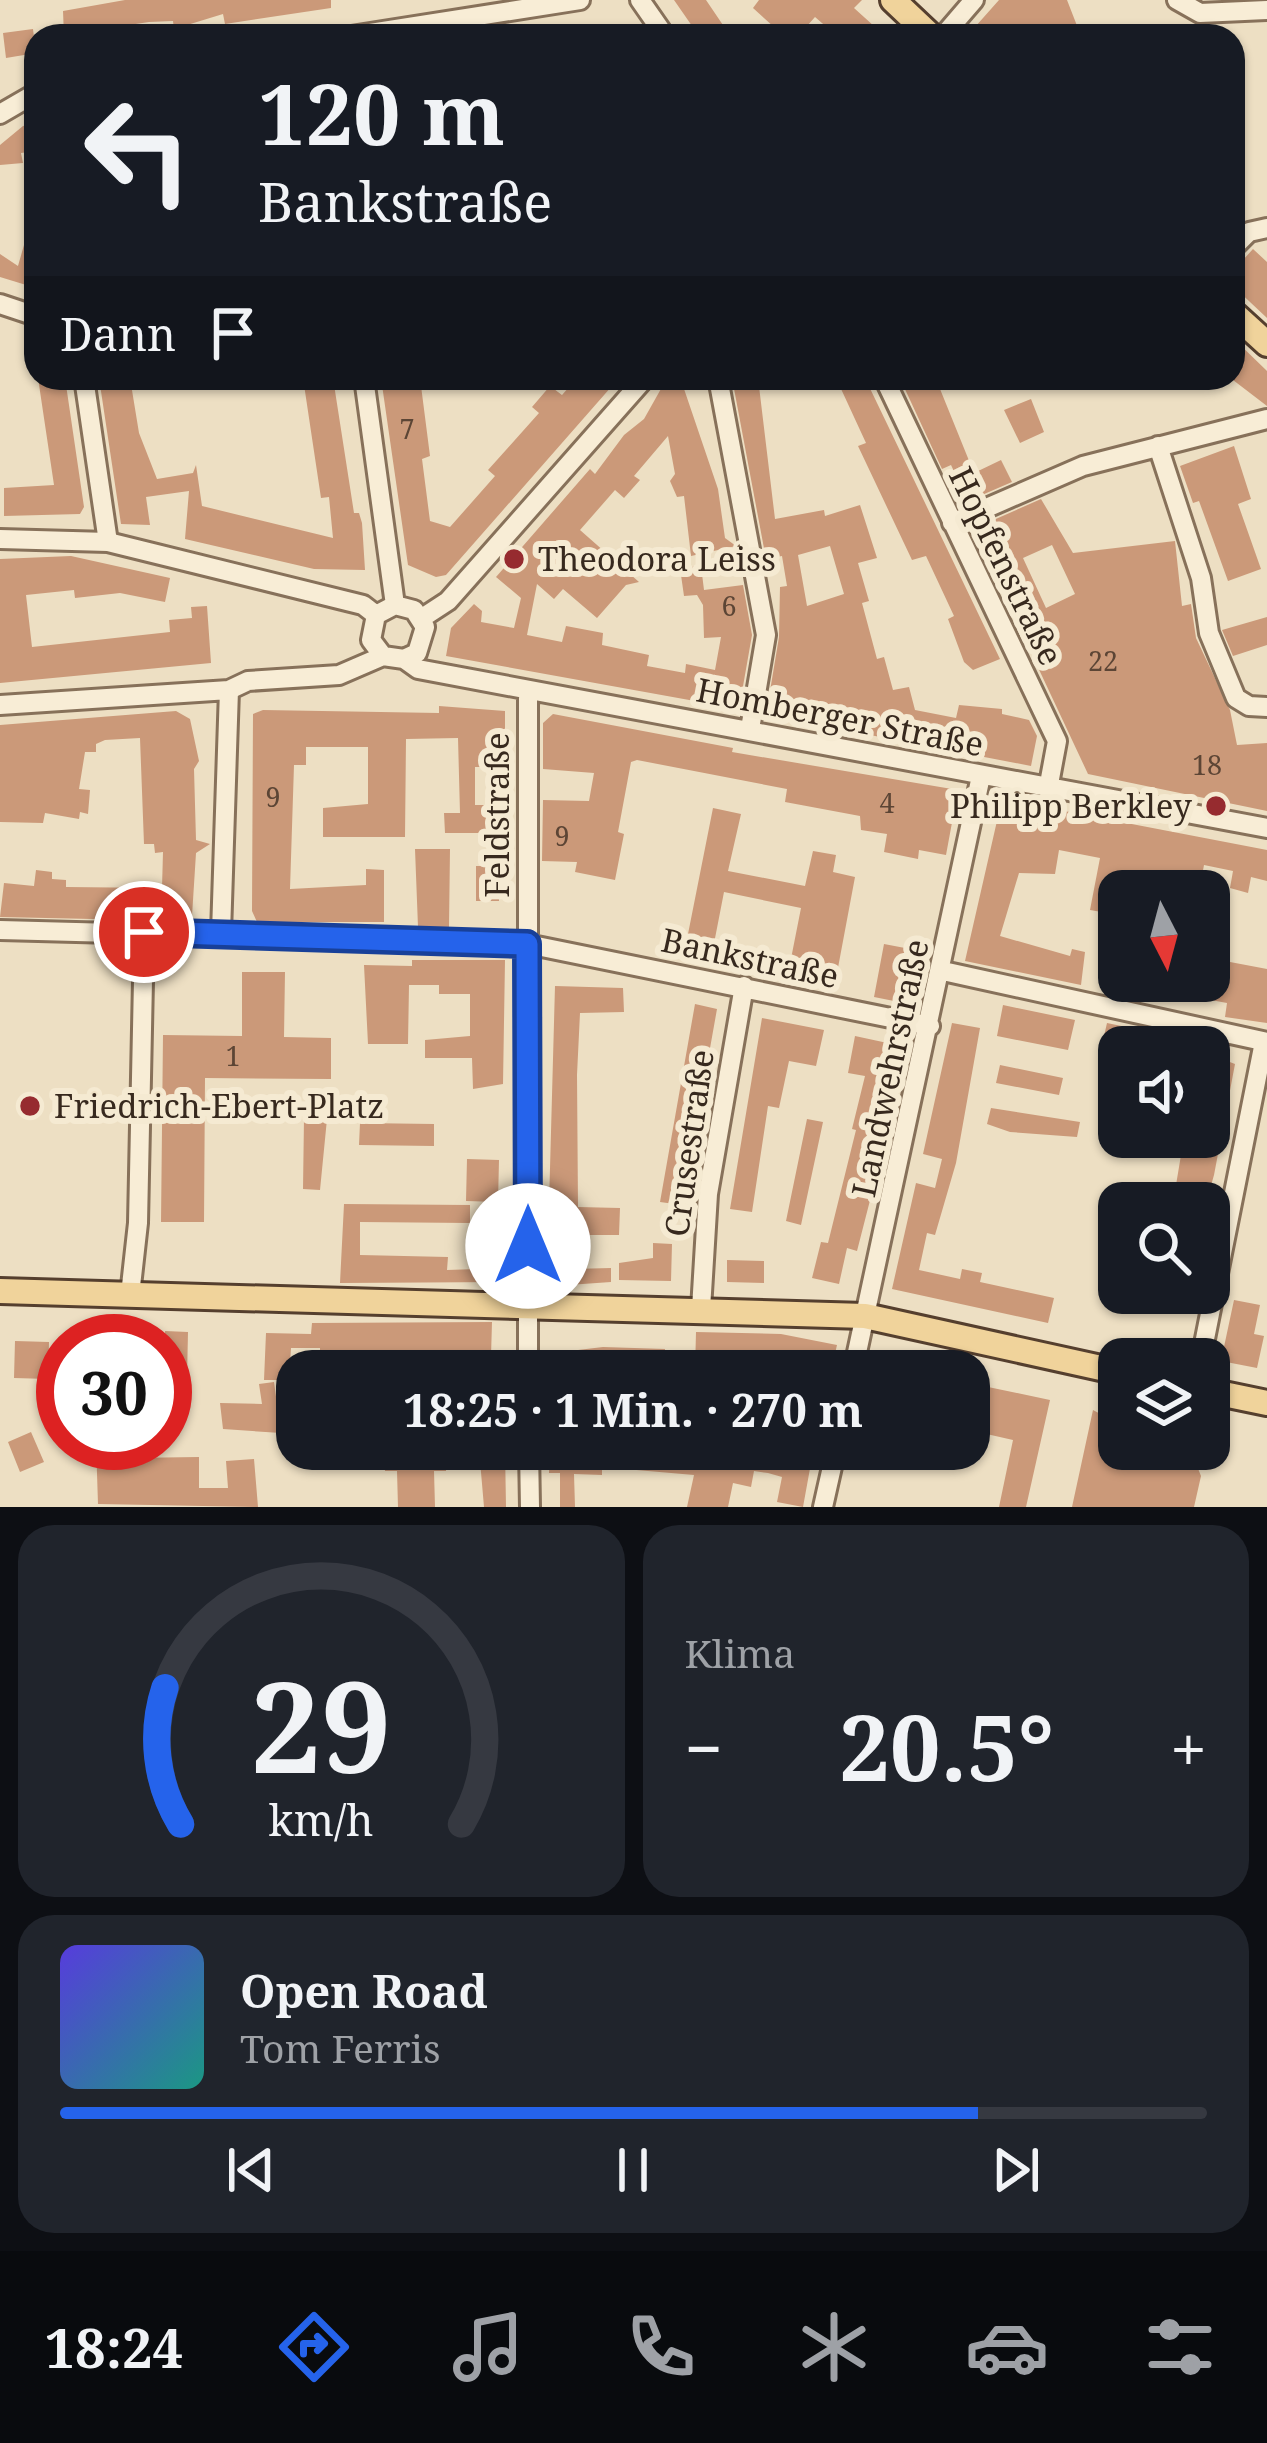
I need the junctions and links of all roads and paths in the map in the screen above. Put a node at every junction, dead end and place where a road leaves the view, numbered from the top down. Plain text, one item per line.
1 (580, 0) edge
2 (893, 0) edge
3 (974, 0) edge
4 (1177, 0) edge
5 (1267, 10) edge
6 (427, 24) edge
7 (918, 24) edge
8 (953, 24) edge
9 (86, 390) edge
10 (366, 390) edge
11 (634, 390) edge
12 (720, 390) edge
13 (890, 390) edge
14 (1267, 419) edge
15 (1158, 446) junction
16 (952, 523) junction
17 (0, 539) edge
18 (108, 542) junction
19 (395, 604) junction
20 (376, 615) junction
21 (422, 618) junction
22 (383, 656) junction
23 (404, 659) junction
24 (528, 690) junction
25 (229, 691) junction
26 (0, 705) edge
27 (1267, 707) edge
28 (750, 729) junction
29 (981, 776) junction
30 (1049, 784) junction
31 (1267, 828) edge
32 (0, 930) edge
33 (144, 932) junction
34 (221, 933) junction
35 (527, 944) junction
36 (943, 971) junction
37 (744, 986) junction
38 (930, 1026) junction
39 (1265, 1042) edge
40 (0, 1291) edge
41 (130, 1295) junction
42 (528, 1305) junction
43 (701, 1309) junction
44 (866, 1316) junction
45 (1205, 1338) edge
46 (529, 1350) edge
47 (858, 1350) edge
48 (1098, 1367) edge
49 (1230, 1395) edge
50 (1267, 1403) edge
51 (529, 1470) edge
52 (831, 1470) edge
53 (530, 1507) edge
54 (823, 1507) edge

1 - 6 street
2 - 7 main road
3 - 8 street
4 - 5 street
9 - 18 street
10 - 19 street
11 - 21 street
12 - 28 street
13 - 16 street, Hopfenstraße
14 - 15 street
15 - 16 street
15 - 27 street
16 - 30 street, Hopfenstraße
17 - 18 street
18 - 20 street
19 - 20 street
19 - 21 street
20 - 22 street
21 - 23 street
22 - 23 street, Homberger Straße
22 - 25 street, Homberger Straße
23 - 24 street, Homberger Straße
24 - 28 street, Homberger Straße
24 - 35 street, Feldstraße
25 - 26 street, Homberger Straße
25 - 34 street
28 - 29 street, Homberger Straße
29 - 30 street, Homberger Straße
29 - 36 street, Landwehrstraße
30 - 31 street, Homberger Straße
32 - 33 street, Bankstraße
33 - 34 street, Bankstraße
33 - 41 street
34 - 35 street, Bankstraße
35 - 37 street, Bankstraße
35 - 42 street, Feldstraße
36 - 38 street, Landwehrstraße
36 - 39 street
37 - 38 street, Bankstraße
37 - 43 street, Crusestraße
38 - 44 street, Landwehrstraße
39 - 45 street
40 - 41 main road
41 - 42 main road
42 - 43 main road
42 - 46 street, Feldstraße
43 - 44 main road
44 - 47 street, Landwehrstraße
44 - 48 main road
49 - 50 main road
51 - 53 street
52 - 54 street

